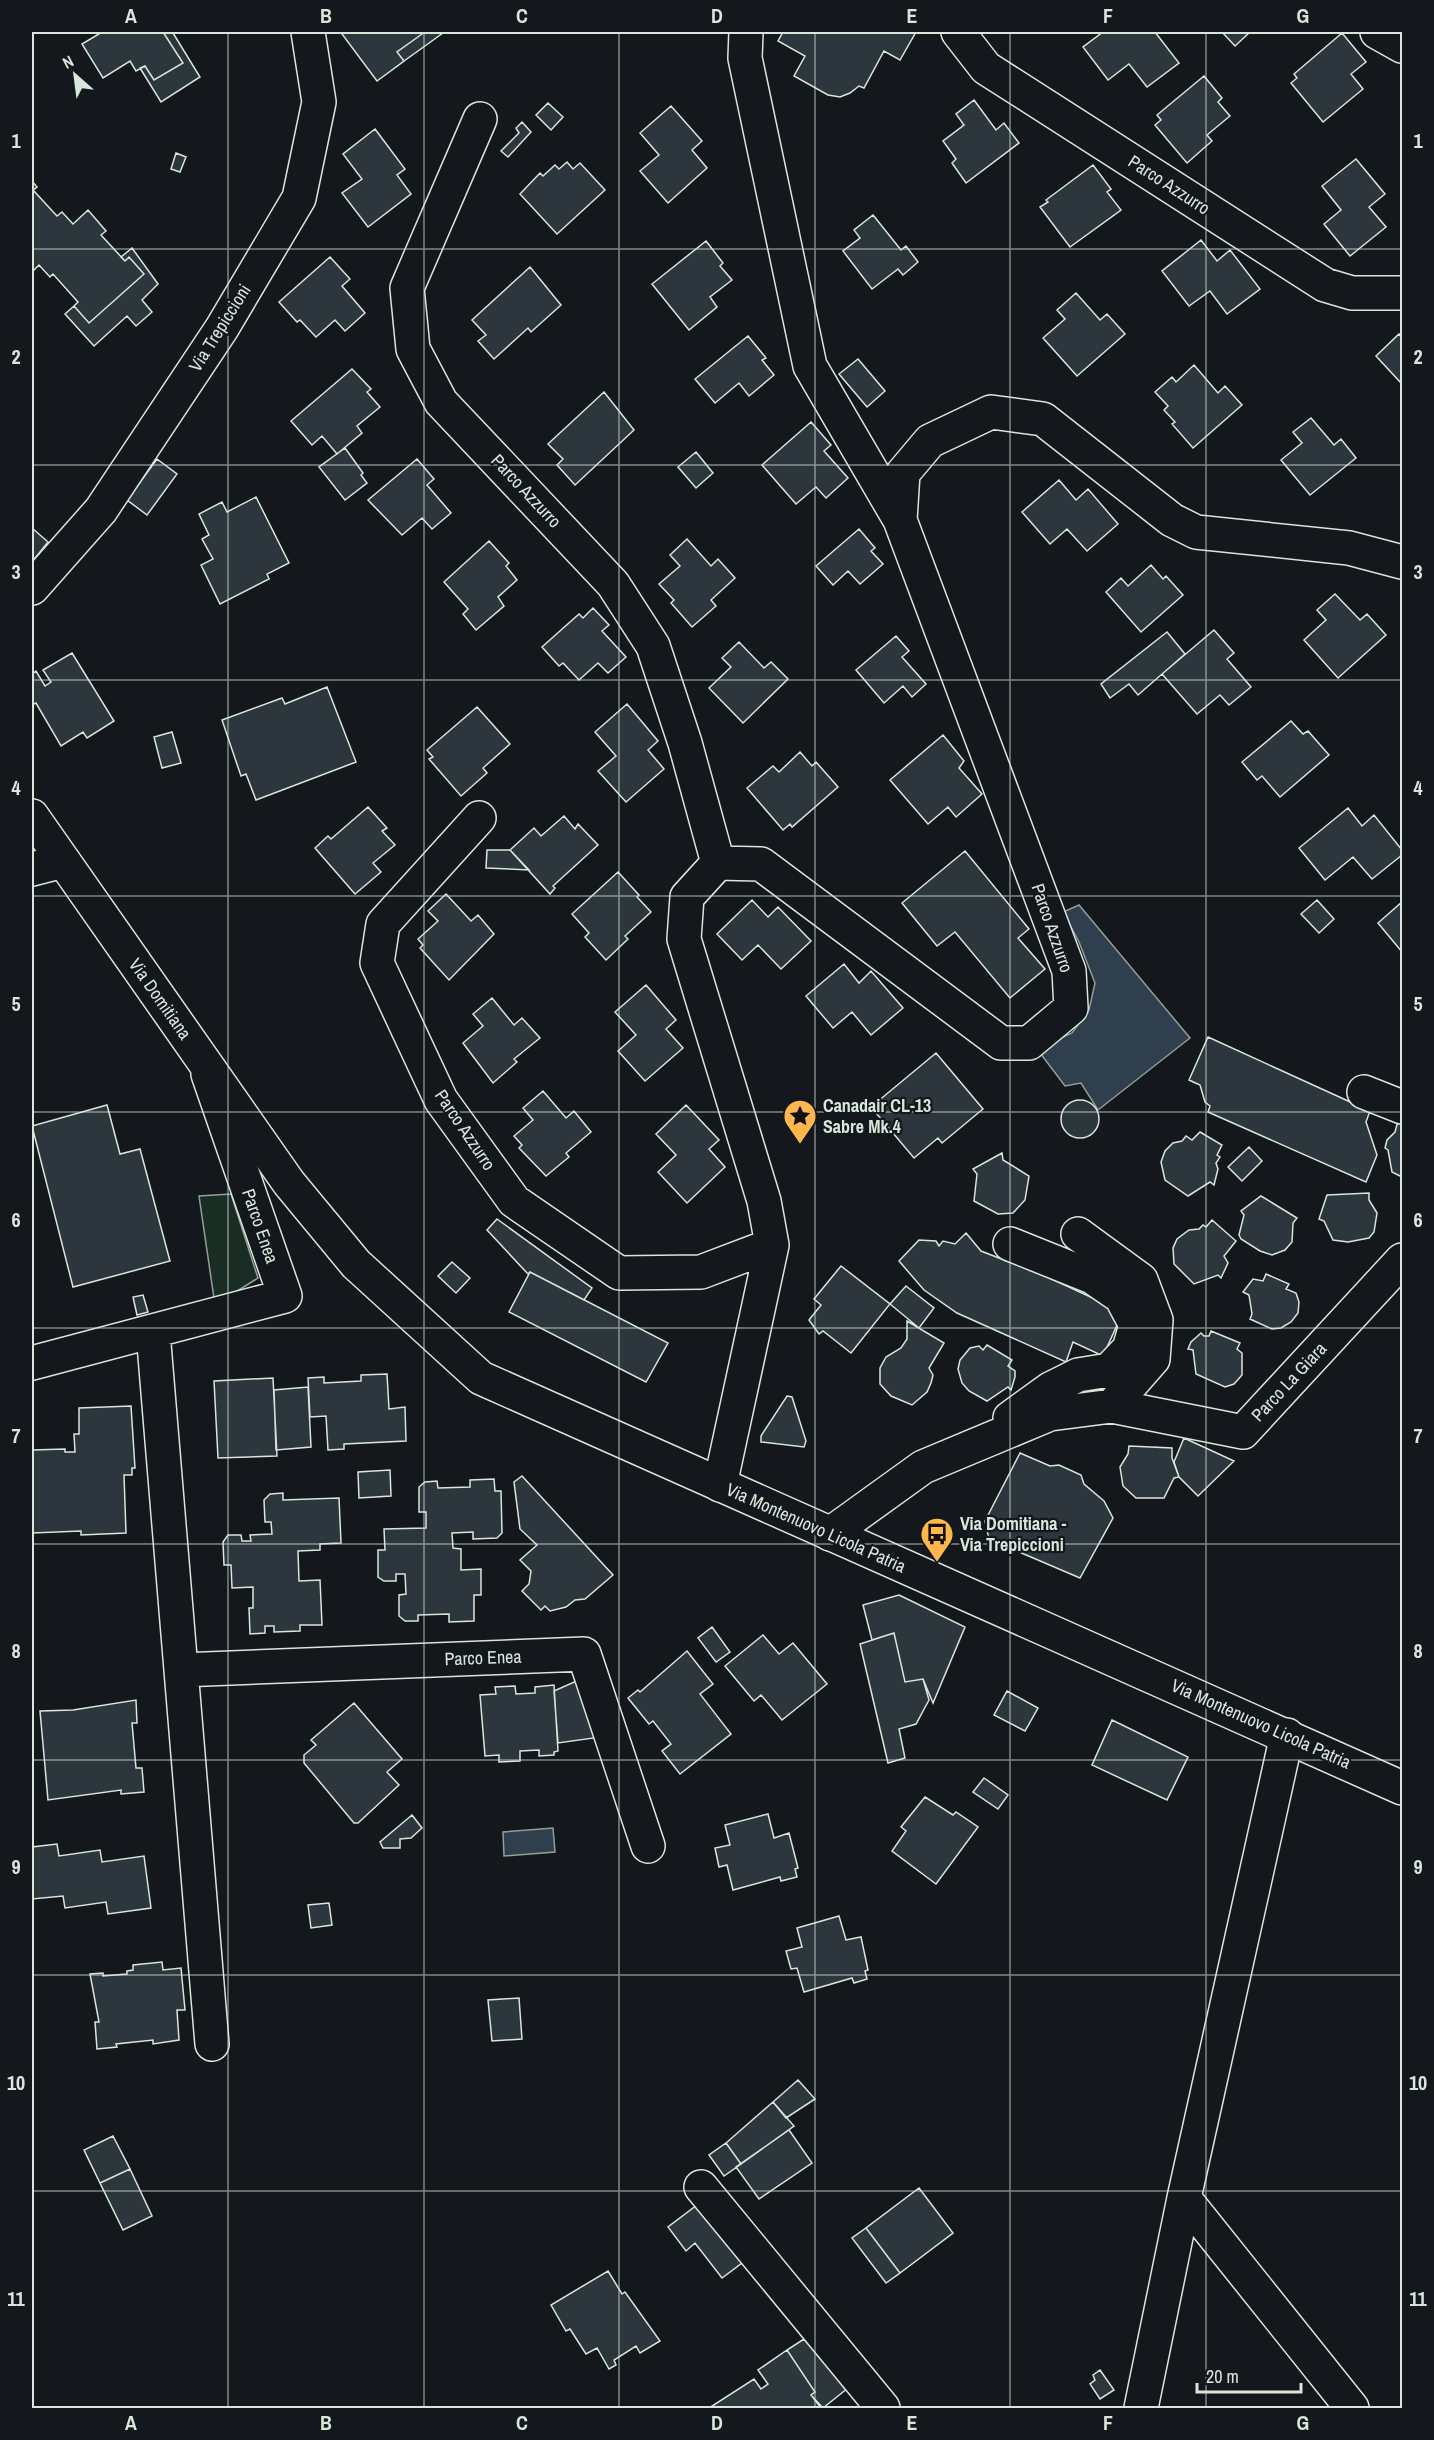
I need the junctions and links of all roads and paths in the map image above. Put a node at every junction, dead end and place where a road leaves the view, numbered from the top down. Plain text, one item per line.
1 (308, 32) edge
2 (746, 32) edge
3 (958, 32) edge
4 (1377, 32) edge
5 (1402, 46) edge
6 (480, 119) dead end
7 (1402, 292) edge
8 (900, 520) junction
9 (1402, 562) edge
10 (32, 588) edge
11 (32, 816) edge
12 (479, 818) dead end
13 (63, 861) junction
14 (718, 863) junction
15 (32, 869) edge
16 (204, 1061) junction
17 (1364, 1092) dead end
18 (1402, 1107) edge
19 (289, 1183) joint
20 (1078, 1234) dead end
21 (1010, 1244) dead end
22 (772, 1245) junction
23 (1402, 1260) edge
24 (153, 1332) junction
25 (32, 1363) edge
26 (1112, 1406) junction
27 (993, 1438) junction
28 (720, 1485) junction
29 (830, 1534) junction
30 (181, 1670) junction
31 (1287, 1735) junction
32 (1402, 1788) edge
33 (648, 1846) dead end
34 (212, 2044) dead end
35 (701, 2187) dead end
36 (1184, 2198) junction
37 (883, 2409) edge
38 (1141, 2409) edge
39 (1352, 2409) edge

1 - 10 street, Via Trepiccioni
2 - 8 street, Parco Azzurro
3 - 7 street, Parco Azzurro
4 - 5 street
6 - 14 street, Parco Azzurro
8 - 9 street, Parco Azzurro
8 - 14 street, Parco Azzurro
11 - 13 street, Via Domitiana
12 - 22 street, Parco Azzurro
13 - 15 street
13 - 16 street, Via Domitiana
14 - 22 street
16 - 19 street, Via Domitiana
16 - 24 street, Parco Enea
17 - 18 street
19 - 28 street, Via Montenuovo Licola Patria
20 - 26 street
21 - 27 street, Parco La Giara
22 - 28 street
23 - 26 street, Parco La Giara
24 - 25 street, Parco Enea
24 - 30 street
26 - 27 street, Parco La Giara
27 - 29 street, Parco La Giara
28 - 29 street, Via Montenuovo Licola Patria
29 - 31 street, Via Montenuovo Licola Patria
30 - 33 street, Parco Enea
30 - 34 street
31 - 32 street, Via Montenuovo Licola Patria
31 - 36 street
35 - 37 street
36 - 38 street
36 - 39 street

